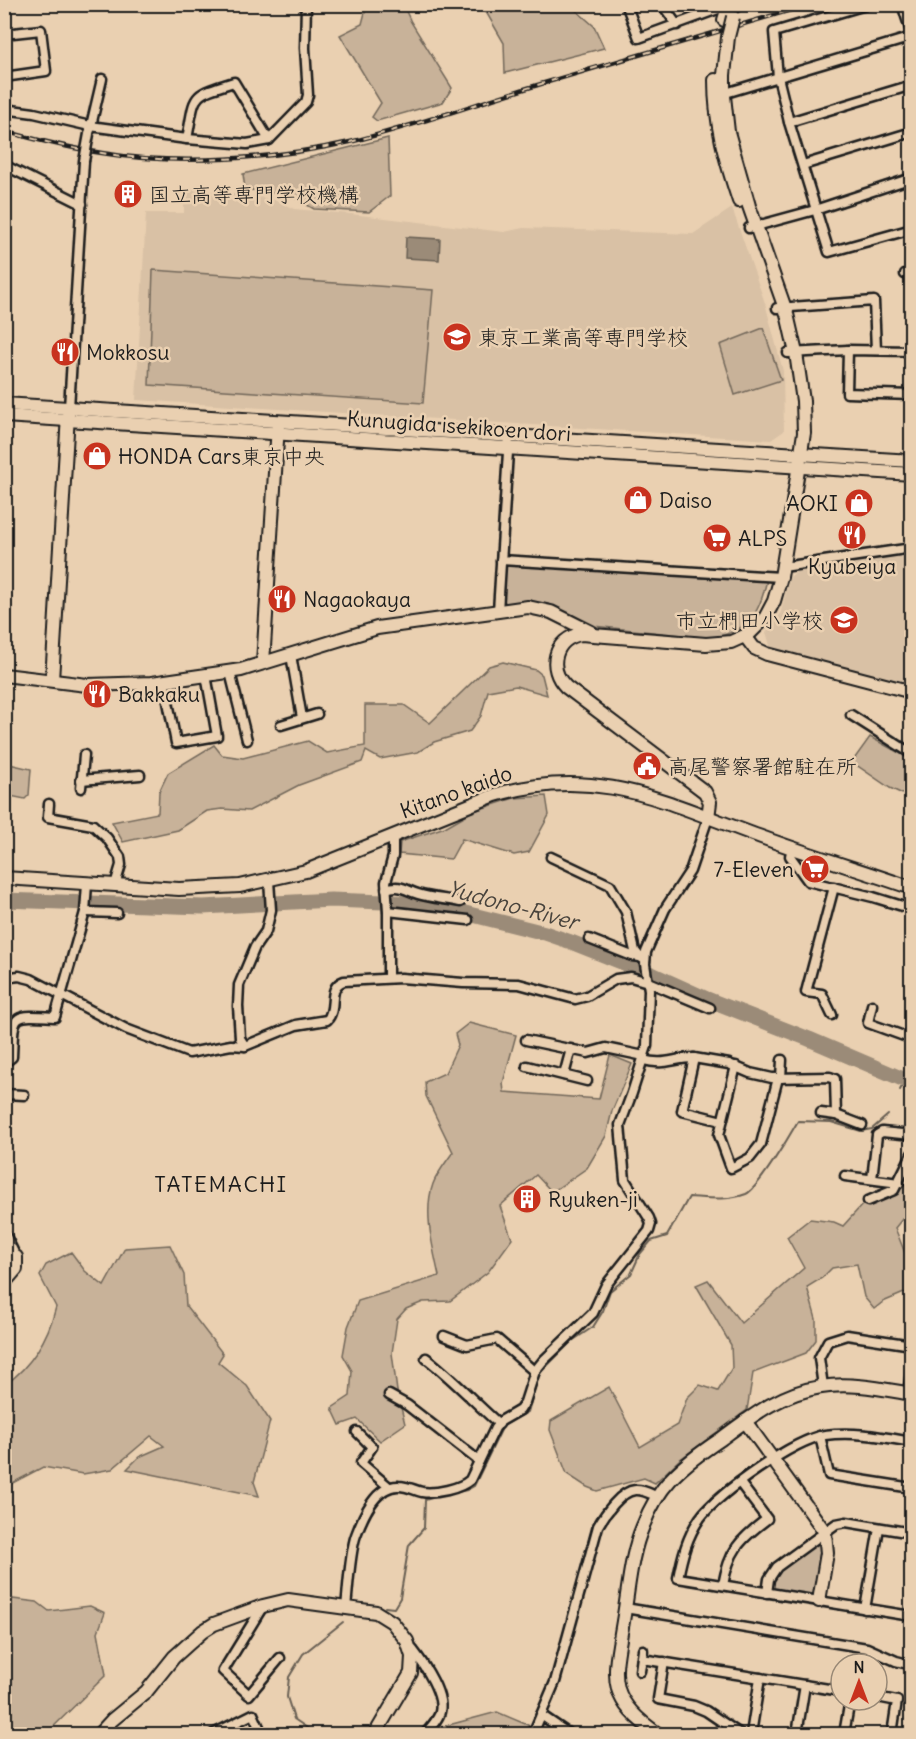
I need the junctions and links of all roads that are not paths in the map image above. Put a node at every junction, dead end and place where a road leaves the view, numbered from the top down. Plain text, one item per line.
1 (306, 4) edge
2 (626, 4) edge
3 (662, 4) edge
4 (696, 4) edge
5 (869, 4) edge
6 (902, 4) edge
7 (731, 10) edge
8 (703, 13) junction
9 (677, 24) junction
10 (4, 34) edge
11 (912, 36) edge
12 (4, 77) edge
13 (778, 77) junction
14 (102, 79) dead end
15 (912, 85) edge
16 (720, 95) junction
17 (4, 109) edge
18 (789, 122) junction
19 (90, 130) junction
20 (912, 132) edge
21 (187, 139) junction
22 (269, 140) junction
23 (4, 165) edge
24 (803, 165) junction
25 (912, 178) edge
26 (82, 204) junction
27 (815, 210) junction
28 (753, 227) junction
29 (912, 228) edge
30 (781, 308) junction
31 (848, 350) junction
32 (876, 350) junction
33 (912, 351) edge
34 (792, 353) junction
35 (912, 395) edge
36 (4, 404) edge
37 (68, 414) junction
38 (4, 416) edge
39 (278, 427) junction
40 (509, 442) junction
41 (800, 460) junction
42 (912, 461) edge
43 (912, 474) edge
44 (912, 548) edge
45 (501, 560) junction
46 (782, 572) junction
47 (498, 611) junction
48 (594, 633) junction
49 (746, 636) junction
50 (291, 655) junction
51 (263, 663) junction
52 (230, 672) junction
53 (4, 675) edge
54 (206, 675) junction
55 (52, 680) junction
56 (164, 681) junction
57 (912, 692) edge
58 (317, 714) dead end
59 (851, 715) dead end
60 (302, 718) junction
61 (281, 724) dead end
62 (247, 740) dead end
63 (912, 750) edge
64 (84, 755) dead end
65 (140, 775) dead end
66 (50, 804) dead end
67 (708, 818) junction
68 (393, 836) junction
69 (792, 848) junction
70 (551, 857) dead end
71 (4, 879) edge
72 (269, 880) junction
73 (115, 885) junction
74 (834, 887) junction
75 (912, 888) edge
76 (87, 890) junction
77 (386, 891) junction
78 (460, 902) dead end
79 (388, 909) junction
80 (912, 909) edge
81 (85, 911) junction
82 (117, 913) dead end
83 (468, 920) dead end
84 (589, 939) dead end
85 (643, 960) junction
86 (4, 978) edge
87 (388, 978) junction
88 (647, 981) junction
89 (62, 995) junction
90 (872, 1005) dead end
91 (710, 1008) dead end
92 (832, 1015) dead end
93 (912, 1039) edge
94 (526, 1040) dead end
95 (245, 1046) junction
96 (571, 1049) junction
97 (644, 1058) junction
98 (694, 1058) junction
99 (782, 1060) dead end
100 (4, 1063) edge
101 (527, 1066) dead end
102 (736, 1066) junction
103 (564, 1075) junction
104 (779, 1078) junction
105 (587, 1081) dead end
106 (4, 1094) edge
107 (24, 1095) dead end
108 (821, 1113) dead end
109 (836, 1115) junction
110 (722, 1121) junction
111 (862, 1125) dead end
112 (912, 1135) edge
113 (912, 1154) edge
114 (845, 1176) dead end
115 (872, 1179) junction
116 (899, 1183) junction
117 (868, 1201) dead end
118 (4, 1232) edge
119 (16, 1257) joint
120 (4, 1283) edge
121 (444, 1336) dead end
122 (912, 1345) edge
123 (426, 1358) dead end
124 (912, 1366) edge
125 (535, 1372) junction
126 (823, 1386) junction
127 (910, 1393) edge
128 (389, 1395) dead end
129 (745, 1421) junction
130 (499, 1424) junction
131 (357, 1432) dead end
132 (820, 1436) junction
133 (912, 1442) edge
134 (773, 1460) junction
135 (480, 1461) junction
136 (740, 1483) junction
137 (389, 1487) junction
138 (912, 1488) edge
139 (658, 1497) junction
140 (879, 1528) junction
141 (825, 1532) junction
142 (912, 1533) edge
143 (723, 1585) junction
144 (767, 1593) junction
145 (819, 1601) junction
146 (263, 1606) junction
147 (346, 1608) junction
148 (625, 1608) junction
149 (866, 1609) junction
150 (912, 1610) edge
151 (409, 1644) junction
152 (280, 1658) dead end
153 (664, 1662) junction
154 (912, 1665) edge
155 (640, 1671) dead end
156 (760, 1678) junction
157 (805, 1686) junction
158 (829, 1689) edge
159 (889, 1699) edge
160 (848, 1712) edge
161 (541, 1715) junction
162 (99, 1734) edge
163 (213, 1734) edge
164 (262, 1734) edge
165 (375, 1734) edge
166 (426, 1734) edge
167 (529, 1734) edge
168 (569, 1734) edge
169 (658, 1734) edge
170 (740, 1734) edge
171 (750, 1734) edge
172 (797, 1734) edge
173 (844, 1734) edge
174 (892, 1734) edge

1 - 22 street
2 - 9 street
3 - 9 street
4 - 8 street
5 - 13 street
6 - 11 street
7 - 8 street
7 - 16 street
8 - 9 street
10 - 12 street
11 - 13 street
13 - 16 street
13 - 18 street
14 - 19 street
15 - 18 street
16 - 28 street
17 - 19 street
18 - 24 street
19 - 21 street
19 - 26 street, bridge
20 - 24 street
21 - 22 street
21 - 22 street
23 - 26 street
24 - 27 street
25 - 27 street
26 - 37 street
27 - 28 street
27 - 29 street
28 - 30 street
30 - 32 street
30 - 34 street
31 - 32 street
31 - 34 street
31 - 35 street
32 - 33 street
34 - 41 street
36 - 37 street, Kunugida isekikoen dori
37 - 38 street, Kunugida isekikoen dori
37 - 39 street, Kunugida isekikoen dori
37 - 55 street
39 - 40 street, Kunugida isekikoen dori
39 - 51 street
40 - 41 street, Kunugida isekikoen dori
40 - 45 street
41 - 42 street, Kunugida isekikoen dori
41 - 43 street, Kunugida isekikoen dori
41 - 46 street
44 - 46 street
45 - 46 street
45 - 47 street
46 - 49 street
47 - 48 street
47 - 50 street
48 - 49 street
48 - 67 street
49 - 57 street
50 - 51 street
50 - 60 street
51 - 52 street
52 - 54 street
52 - 62 street
53 - 55 street
54 - 56 street
54 - 56 street
55 - 56 street
58 - 60 street
59 - 63 street
60 - 61 street
64 - 65 street
66 - 73 street
67 - 68 street, Kitano kaido
67 - 69 street, Kitano kaido
67 - 85 street
68 - 72 street, Kitano kaido
68 - 77 street
69 - 74 street
69 - 75 street, Kitano kaido
70 - 85 street
71 - 76 street, Kitano kaido
72 - 73 street, Kitano kaido
72 - 95 street
73 - 76 street, Kitano kaido
74 - 80 street
74 - 92 street
76 - 81 street
77 - 78 street
77 - 79 street
79 - 83 street
79 - 87 street
81 - 82 street
81 - 89 street
84 - 85 street
85 - 88 street
86 - 89 street
87 - 88 street
87 - 95 street
88 - 91 street
88 - 97 street
89 - 95 street
89 - 100 street
90 - 93 street
94 - 96 street
96 - 97 street
96 - 103 street
97 - 98 street
97 - 125 street
98 - 102 street
98 - 110 street
99 - 104 street
101 - 103 street
102 - 104 street
102 - 110 street
103 - 105 street
104 - 109 street
104 - 110 street
106 - 107 street
108 - 109 street
109 - 111 street
112 - 115 street
113 - 116 street
114 - 115 street
115 - 116 street
116 - 117 street
118 - 119 street
119 - 120 street
121 - 125 street
122 - 126 street
123 - 130 street
124 - 127 street
125 - 130 street
126 - 127 street
126 - 129 street
128 - 135 street
129 - 134 street
129 - 139 street
130 - 135 street
131 - 137 street
132 - 133 street
132 - 134 street
132 - 138 street
134 - 136 street
134 - 141 street
135 - 137 street
136 - 143 street
136 - 143 street
137 - 147 street
139 - 148 street
139 - 161 street
140 - 141 street
140 - 142 street
140 - 149 street
141 - 144 street
141 - 145 street
143 - 144 street
144 - 145 street
145 - 149 street
146 - 147 street
146 - 152 street
146 - 162 street
147 - 151 street
148 - 154 street
148 - 169 street
149 - 150 street
151 - 165 street
151 - 166 street
153 - 155 street
153 - 156 street
153 - 170 street
156 - 157 street
156 - 171 street
157 - 158 street
157 - 172 street
159 - 174 street
160 - 173 street
161 - 167 street
161 - 168 street
163 - 164 street

